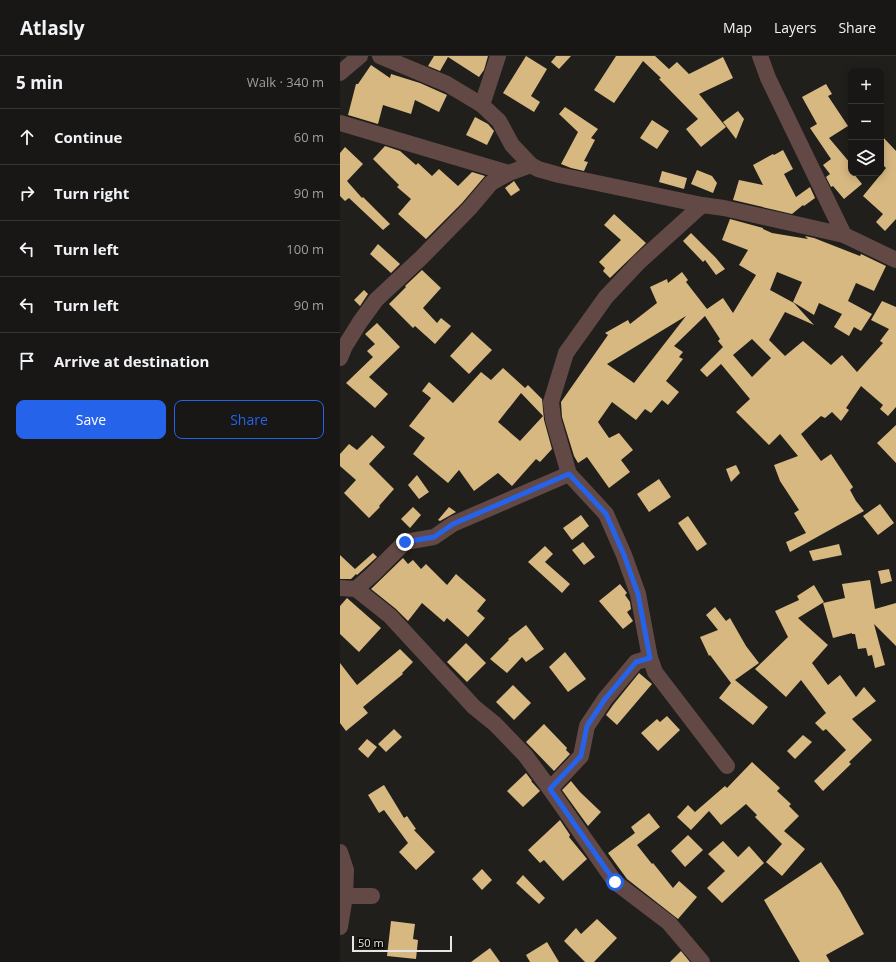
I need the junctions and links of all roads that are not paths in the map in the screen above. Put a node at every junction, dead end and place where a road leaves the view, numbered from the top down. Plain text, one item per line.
1 (360, 56) edge
2 (380, 56) edge
3 (498, 56) edge
4 (760, 56) edge
5 (340, 73) edge
6 (482, 105) junction
7 (340, 123) edge
8 (531, 165) junction
9 (509, 173) junction
10 (702, 205) junction
11 (844, 235) junction
12 (896, 260) edge
13 (340, 358) edge
14 (569, 474) junction
15 (348, 588) edge
16 (650, 658) junction
17 (727, 766) dead end
18 (550, 789) junction
19 (340, 852) edge
20 (345, 896) junction
21 (372, 896) dead end
22 (340, 927) edge
23 (702, 962) edge

1 - 5 street
2 - 6 street
3 - 6 street
4 - 11 street
6 - 8 street
7 - 9 street
8 - 9 street
8 - 10 street
9 - 13 street
10 - 11 street
10 - 14 street
11 - 12 street
14 - 15 street
14 - 16 street
15 - 18 street
16 - 17 street
16 - 18 street
18 - 23 street
19 - 20 street
20 - 21 street
20 - 22 street

